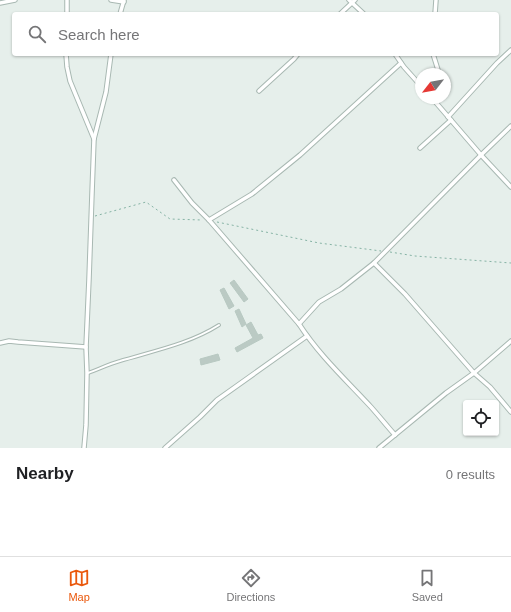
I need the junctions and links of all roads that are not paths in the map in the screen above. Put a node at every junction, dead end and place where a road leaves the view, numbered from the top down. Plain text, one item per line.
1 (15, 0) edge
2 (67, 0) edge
3 (111, 0) edge
4 (436, 0) edge
5 (124, 1) edge
6 (352, 1) edge
7 (0, 3) edge
8 (67, 12) edge
9 (121, 12) edge
10 (342, 12) edge
11 (362, 12) edge
12 (435, 12) edge
13 (511, 50) edge
14 (66, 56) edge
15 (111, 56) edge
16 (297, 56) edge
17 (396, 56) edge
18 (434, 56) edge
19 (401, 63) junction
20 (437, 68) edge
21 (415, 79) edge
22 (259, 91) dead end
23 (437, 104) edge
24 (449, 119) junction
25 (511, 126) edge
26 (94, 139) junction
27 (420, 148) dead end
28 (481, 155) junction
29 (174, 180) dead end
30 (511, 187) edge
31 (209, 220) junction
32 (374, 263) junction
33 (300, 324) junction
34 (219, 325) dead end
35 (307, 336) junction
36 (511, 341) edge
37 (0, 343) edge
38 (86, 347) junction
39 (87, 373) junction
40 (474, 373) junction
41 (511, 412) edge
42 (395, 435) junction
43 (84, 448) edge
44 (165, 448) edge
45 (379, 448) edge

1 - 7 street
2 - 8 street
3 - 5 street
4 - 12 street
5 - 9 street
6 - 10 street
6 - 11 street
13 - 24 street
14 - 26 street
15 - 26 street
16 - 22 street
17 - 19 street
18 - 20 street
19 - 21 street
19 - 31 street
23 - 24 street
24 - 27 street
24 - 28 street
25 - 28 street
26 - 38 street
28 - 30 street
28 - 32 street
29 - 31 street
31 - 33 street
32 - 33 street
32 - 40 street
33 - 35 street
34 - 39 lane
35 - 42 street
35 - 44 street
36 - 40 street
37 - 38 street
38 - 39 street
39 - 43 street
40 - 41 street
40 - 42 street
42 - 45 street

